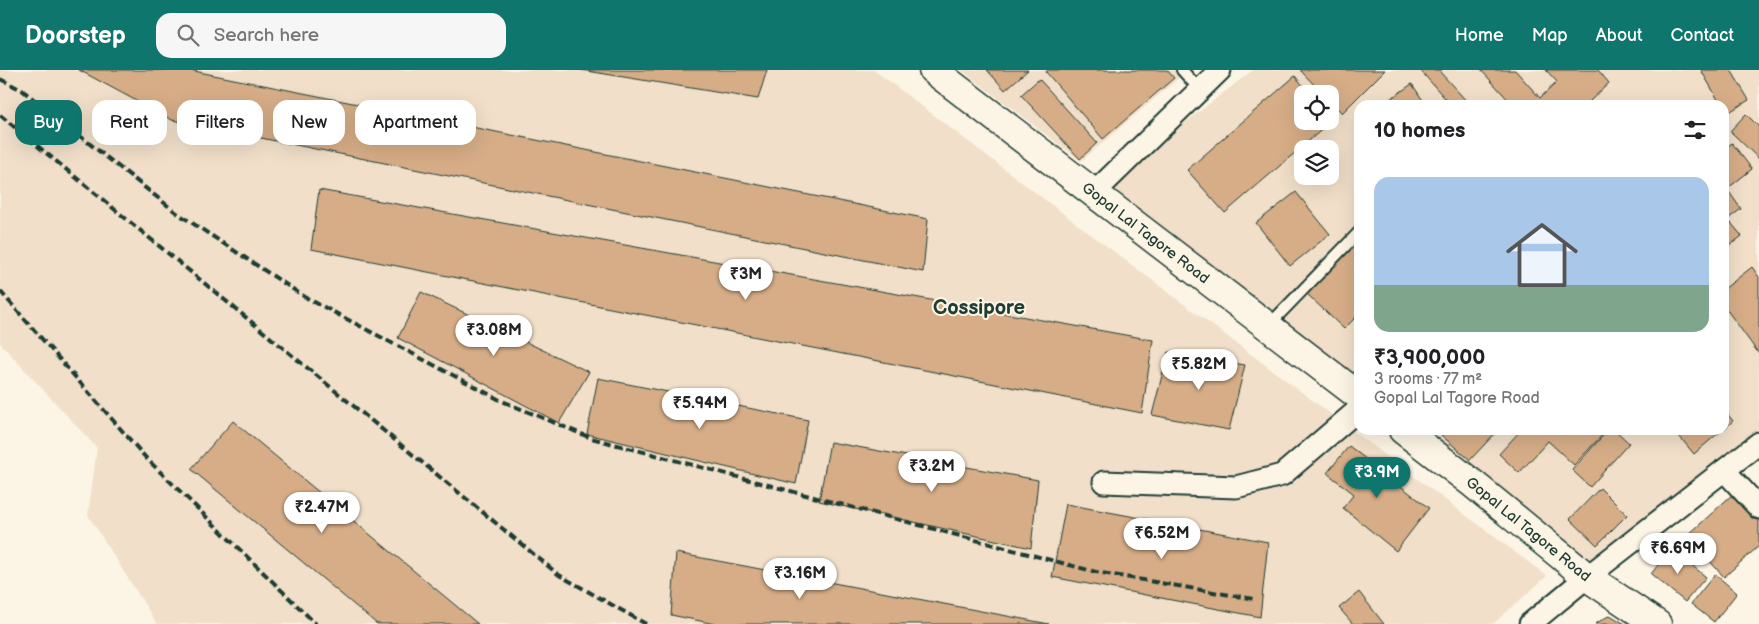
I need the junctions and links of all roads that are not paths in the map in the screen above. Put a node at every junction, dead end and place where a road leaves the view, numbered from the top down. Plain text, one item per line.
1 (933, 70) edge
2 (1182, 70) edge
3 (1220, 70) edge
4 (1199, 89) junction
5 (1094, 193) junction
6 (1354, 237) edge
7 (1268, 326) junction
8 (1354, 392) edge
9 (1354, 413) edge
10 (1410, 435) edge
11 (1759, 443) edge
12 (1724, 470) junction
13 (1104, 482) dead end
14 (1759, 508) edge
15 (1586, 577) junction
16 (1530, 624) edge
17 (1657, 624) edge

1 - 5 street, Gopal Lal Tagore Road
2 - 4 lane
3 - 4 street
4 - 5 street
5 - 7 street, Gopal Lal Tagore Road
6 - 7 lane
7 - 8 street, Gopal Lal Tagore Road
9 - 13 street
10 - 15 street, Gopal Lal Tagore Road
11 - 12 street
12 - 14 street
12 - 15 street
15 - 16 street
15 - 17 street, Gopal Lal Tagore Road

